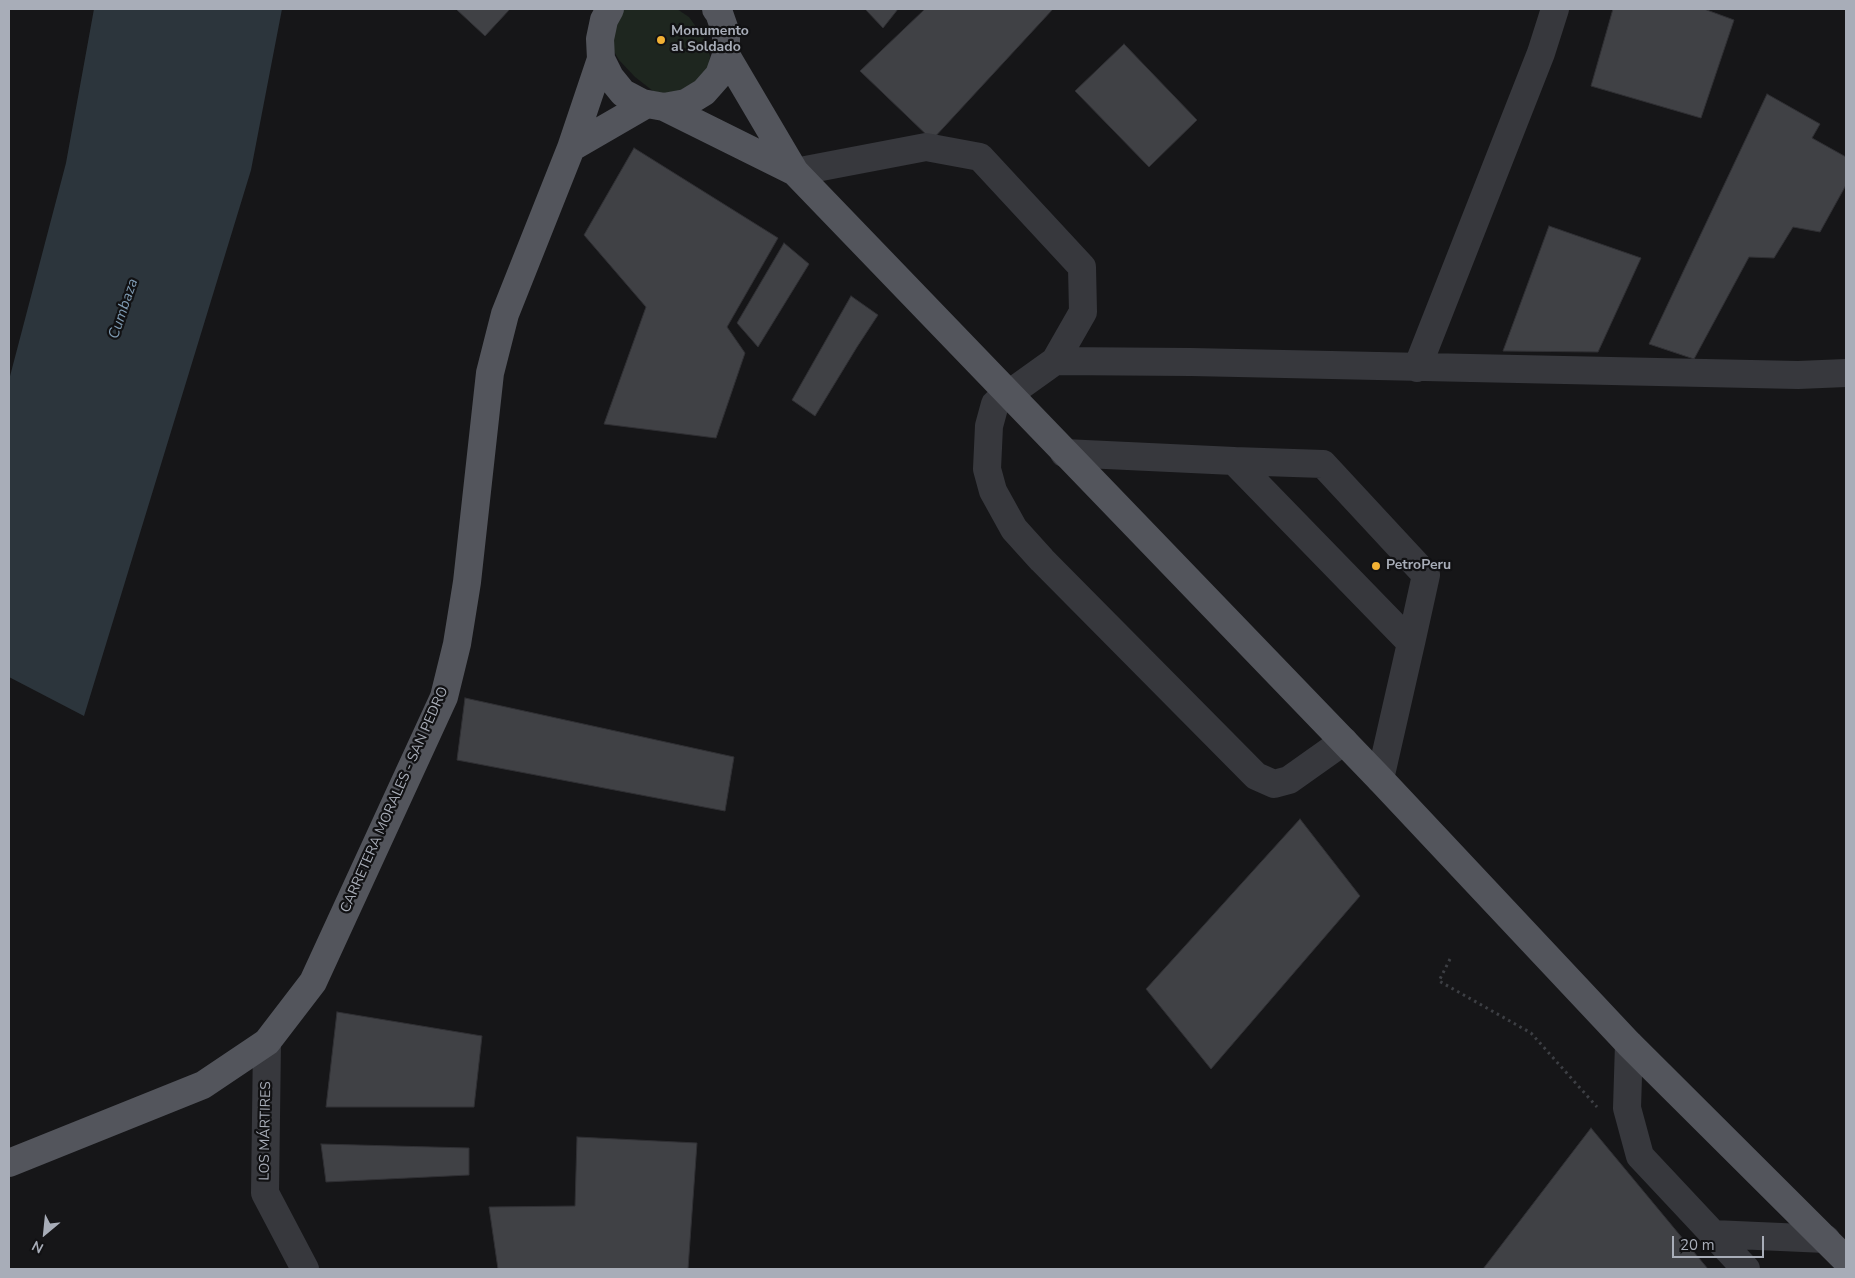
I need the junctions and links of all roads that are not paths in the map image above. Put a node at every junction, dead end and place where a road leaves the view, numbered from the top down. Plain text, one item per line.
1 (584, 9) edge
2 (610, 9) edge
3 (716, 9) edge
4 (1555, 9) edge
5 (730, 32) edge
6 (601, 49) junction
7 (656, 105) junction
8 (571, 148) junction
9 (795, 172) junction
10 (1056, 361) junction
11 (1417, 368) junction
12 (1846, 373) edge
13 (1008, 394) junction
14 (1064, 452) junction
15 (1234, 461) junction
16 (1411, 643) junction
17 (1344, 741) junction
18 (1380, 779) junction
19 (267, 1042) junction
20 (1629, 1044) junction
21 (9, 1163) edge
22 (1713, 1234) junction
23 (1826, 1239) junction
24 (1846, 1260) edge
25 (305, 1269) edge
26 (1746, 1269) edge

1 - 6 main road
2 - 6 main road, CARRETERA MORALES - SAN PEDRO
3 - 5 main road
4 - 11 street
5 - 7 main road
5 - 9 main road
6 - 7 main road
6 - 8 main road, CARRETERA MORALES - SAN PEDRO
7 - 8 main road
7 - 9 main road
8 - 19 main road, CARRETERA MORALES - SAN PEDRO
9 - 10 street
9 - 13 main road
10 - 11 street
10 - 13 street
11 - 12 street
13 - 14 main road
13 - 17 street
14 - 15 street
14 - 17 main road
15 - 16 street
15 - 16 street
16 - 18 street
17 - 18 main road
18 - 20 main road
19 - 21 main road, CARRETERA MORALES - SAN PEDRO
19 - 25 street, LOS MÁRTIRES
20 - 22 street
20 - 23 main road
22 - 23 street
22 - 26 street
23 - 24 main road

